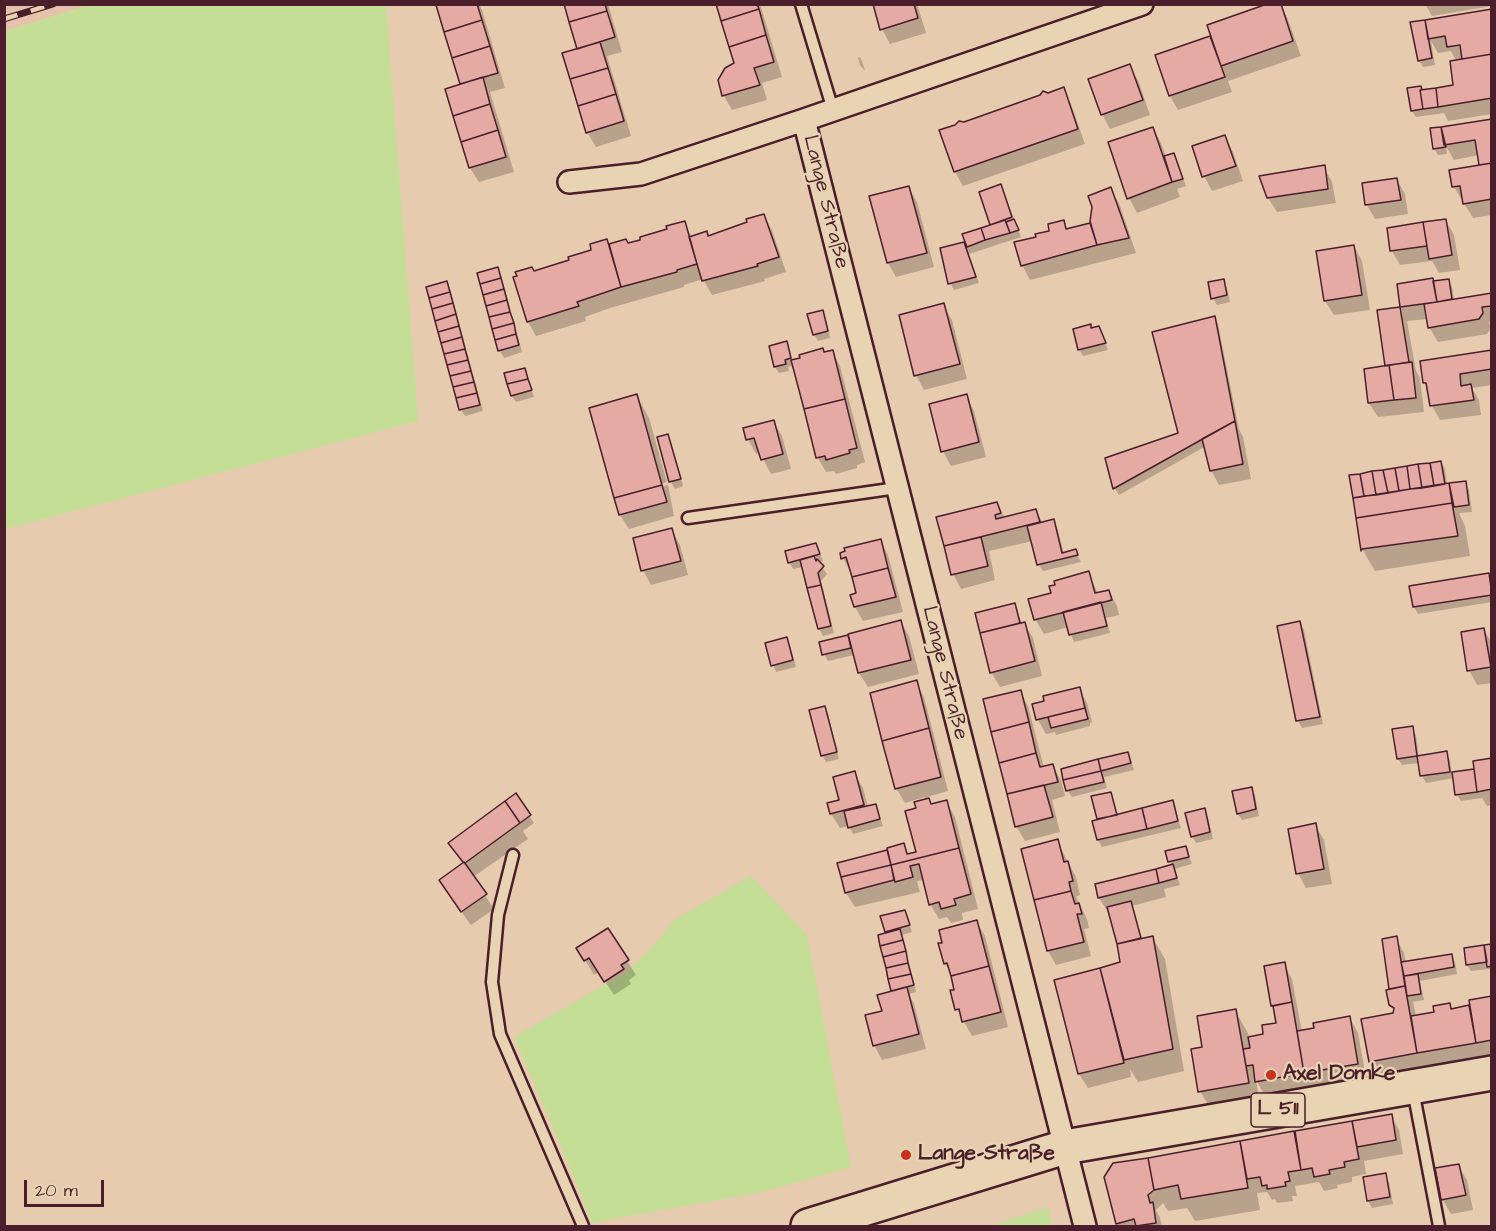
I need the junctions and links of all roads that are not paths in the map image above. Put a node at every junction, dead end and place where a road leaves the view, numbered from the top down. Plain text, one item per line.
1 (801, 4) edge
2 (1142, 4) edge
3 (1102, 11) edge
4 (833, 110) junction
5 (804, 120) junction
6 (569, 182) dead end
7 (897, 488) junction
8 (688, 519) dead end
9 (513, 855) dead end
10 (1491, 1073) edge
11 (1412, 1087) junction
12 (1065, 1147) junction
13 (583, 1227) edge
14 (808, 1227) edge
15 (1085, 1227) edge
16 (1439, 1227) edge

1 - 4 lane
2 - 3 street, Lange Straße
3 - 4 street, Lange Straße
4 - 5 street, Lange Straße
5 - 6 street, Lange Straße
5 - 7 street, Lange Straße
7 - 8 lane
7 - 12 street, Lange Straße
9 - 13 lane
10 - 11 main road, L 511
11 - 12 main road, L 511
11 - 16 lane
12 - 14 main road, L 511
12 - 15 street, Lange Straße

